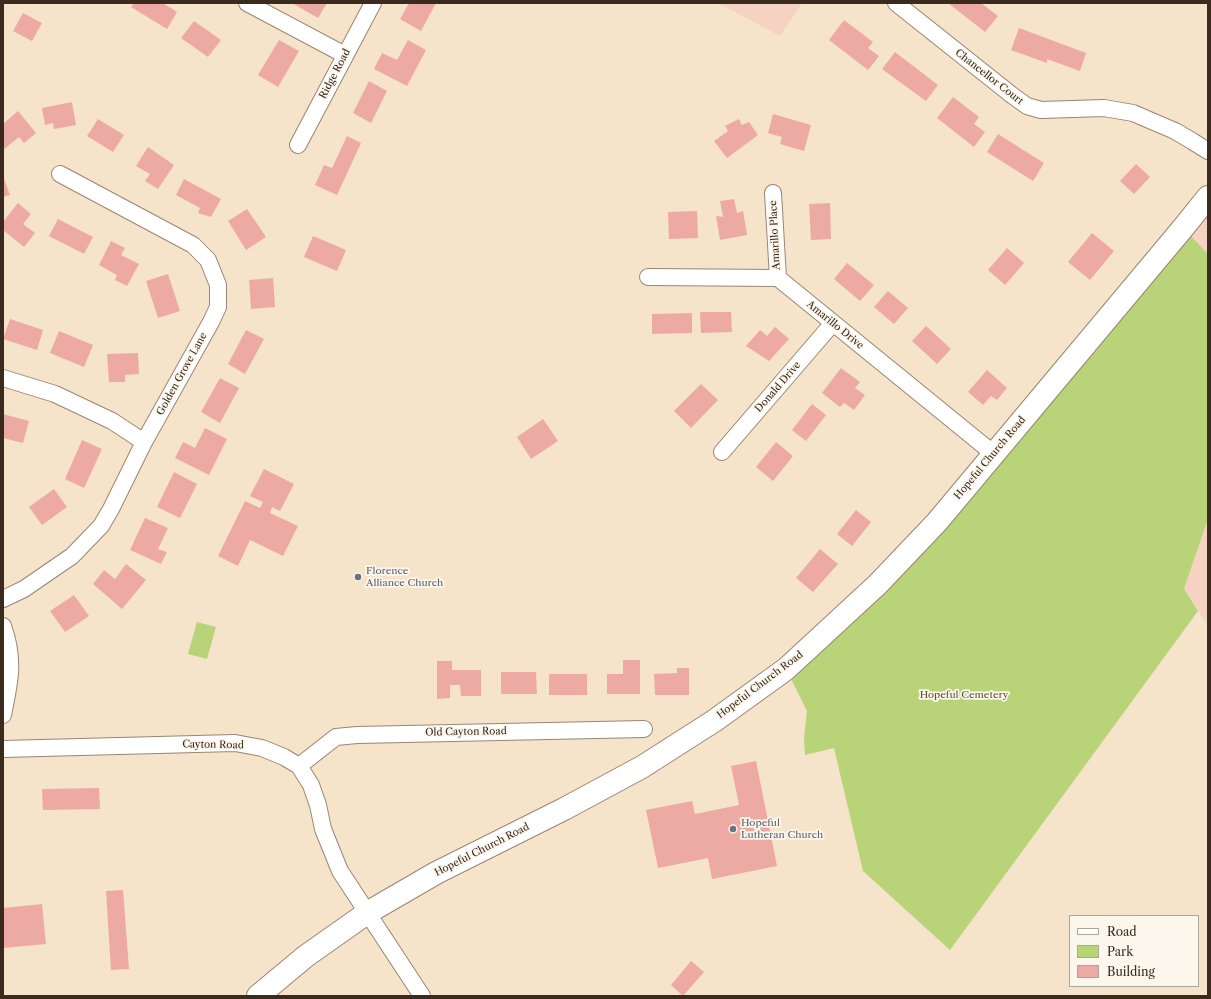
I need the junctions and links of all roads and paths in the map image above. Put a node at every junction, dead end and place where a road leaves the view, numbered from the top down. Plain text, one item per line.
1 (247, 3) edge
2 (373, 3) edge
3 (896, 3) edge
4 (345, 55) junction
5 (298, 145) dead end
6 (1208, 151) edge
7 (60, 174) dead end
8 (773, 193) dead end
9 (1208, 197) edge
10 (648, 277) dead end
11 (778, 278) junction
12 (833, 323) junction
13 (3, 378) edge
14 (144, 442) junction
15 (722, 452) dead end
16 (994, 454) junction
17 (3, 599) edge
18 (3, 626) edge
19 (3, 715) edge
20 (644, 728) dead end
21 (3, 749) edge
22 (298, 766) junction
23 (367, 913) junction
24 (258, 996) edge
25 (422, 996) edge

1 - 4 street
2 - 4 street, Ridge Road
3 - 6 street, Chancellor Court
4 - 5 street, Ridge Road
7 - 14 street, Golden Grove Lane
8 - 11 street, Amarillo Place
9 - 16 main road, Hopeful Church Road
10 - 11 street
11 - 12 street, Amarillo Drive
12 - 15 street, Donald Drive
12 - 16 street, Amarillo Drive
13 - 14 street
14 - 17 street, Golden Grove Lane
16 - 23 main road, Hopeful Church Road
18 - 19 street
20 - 22 street, Old Cayton Road
21 - 22 street, Cayton Road
22 - 23 street, Cayton Road
23 - 24 main road, Hopeful Church Road
23 - 25 street, Cayton Road

